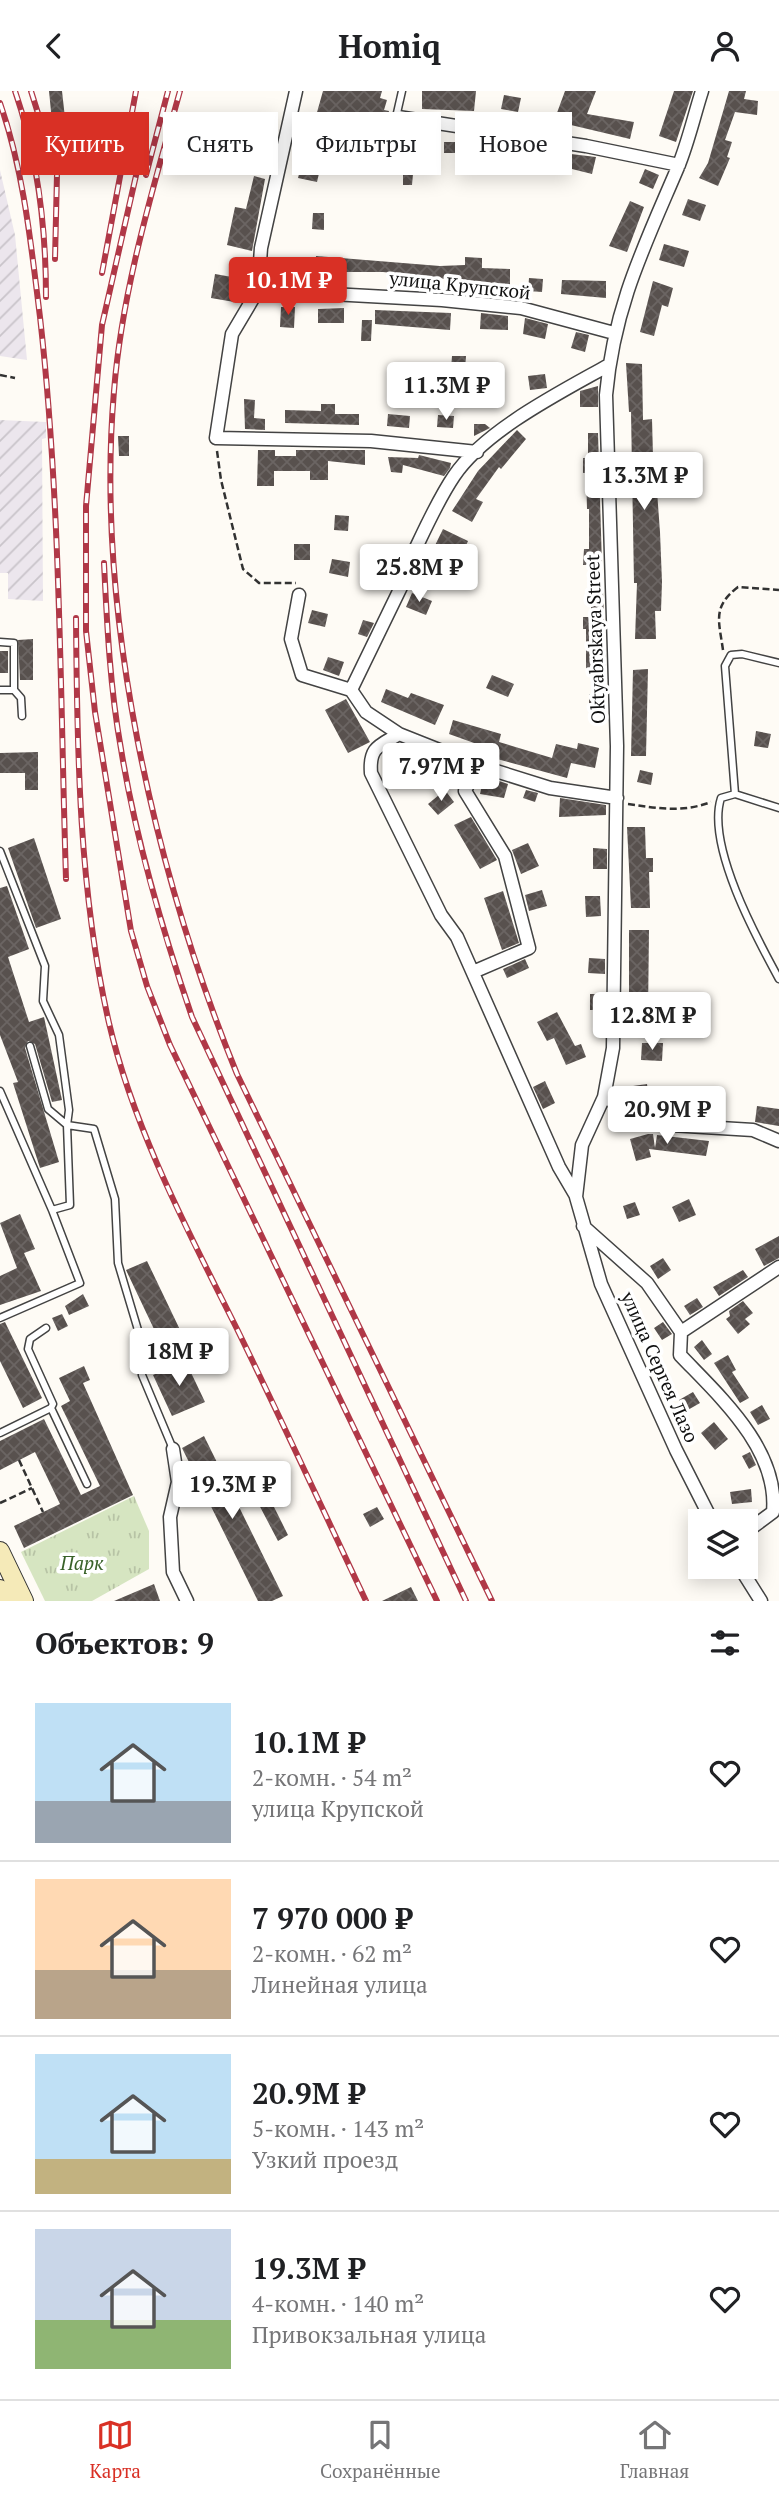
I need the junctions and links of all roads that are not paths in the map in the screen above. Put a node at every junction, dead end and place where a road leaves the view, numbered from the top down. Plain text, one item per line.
1 (296, 91) edge
2 (402, 91) edge
3 (702, 91) edge
4 (399, 112) edge
5 (441, 123) edge
6 (679, 165) junction
7 (258, 290) junction
8 (614, 333) junction
9 (609, 365) junction
10 (477, 452) junction
11 (300, 589) road end
12 (0, 642) edge
13 (779, 663) edge
14 (351, 689) junction
15 (0, 690) edge
16 (15, 690) junction
17 (22, 716) dead end
18 (399, 733) junction
19 (477, 765) junction
20 (735, 794) junction
21 (617, 800) junction
22 (779, 808) edge
23 (0, 851) edge
24 (7, 871) junction
25 (0, 876) edge
26 (473, 972) junction
27 (779, 979) edge
28 (30, 1046) dead end
29 (0, 1091) edge
30 (604, 1097) junction
31 (67, 1125) junction
32 (779, 1141) edge
33 (576, 1197) junction
34 (51, 1210) junction
35 (583, 1226) junction
36 (779, 1267) edge
37 (0, 1318) edge
38 (46, 1328) dead end
39 (681, 1332) junction
40 (51, 1408) junction
41 (0, 1433) edge
42 (173, 1449) joint
43 (87, 1484) dead end
44 (706, 1509) edge
45 (776, 1513) edge
46 (758, 1524) edge
47 (0, 1551) edge
48 (747, 1579) edge
49 (24, 1601) edge
50 (187, 1601) edge
51 (761, 1601) edge

1 - 7 street
2 - 4 lane
3 - 6 street, Oktyabrskaya Street
5 - 6 street
6 - 8 street, Oktyabrskaya Street
7 - 8 street, улица Крупской
7 - 10 street
8 - 9 street, Oktyabrskaya Street
9 - 10 street
9 - 21 street, Oktyabrskaya Street
10 - 14 street
11 - 14 street
12 - 16 lane
13 - 20 lane
14 - 18 street
15 - 16 lane
16 - 17 lane
18 - 19 street
18 - 26 street
19 - 21 street
19 - 26 street
20 - 22 lane
20 - 27 lane
21 - 30 street, Oktyabrskaya Street
23 - 24 lane
24 - 25 lane
24 - 31 lane
26 - 33 street
28 - 31 lane
29 - 34 lane
30 - 32 street
30 - 33 street, Oktyabrskaya Street
31 - 34 lane
31 - 42 lane
33 - 35 street, улица Сергея Лазо
34 - 37 lane
35 - 39 street, улица Сергея Лазо
35 - 44 street, улица Сергея Лазо
36 - 39 street, улица Сергея Лазо
38 - 40 lane
39 - 45 street, улица Сергея Лазо
40 - 41 lane
40 - 43 lane
42 - 50 street
45 - 46 street, улица Сергея Лазо
47 - 49 main road
48 - 51 street

